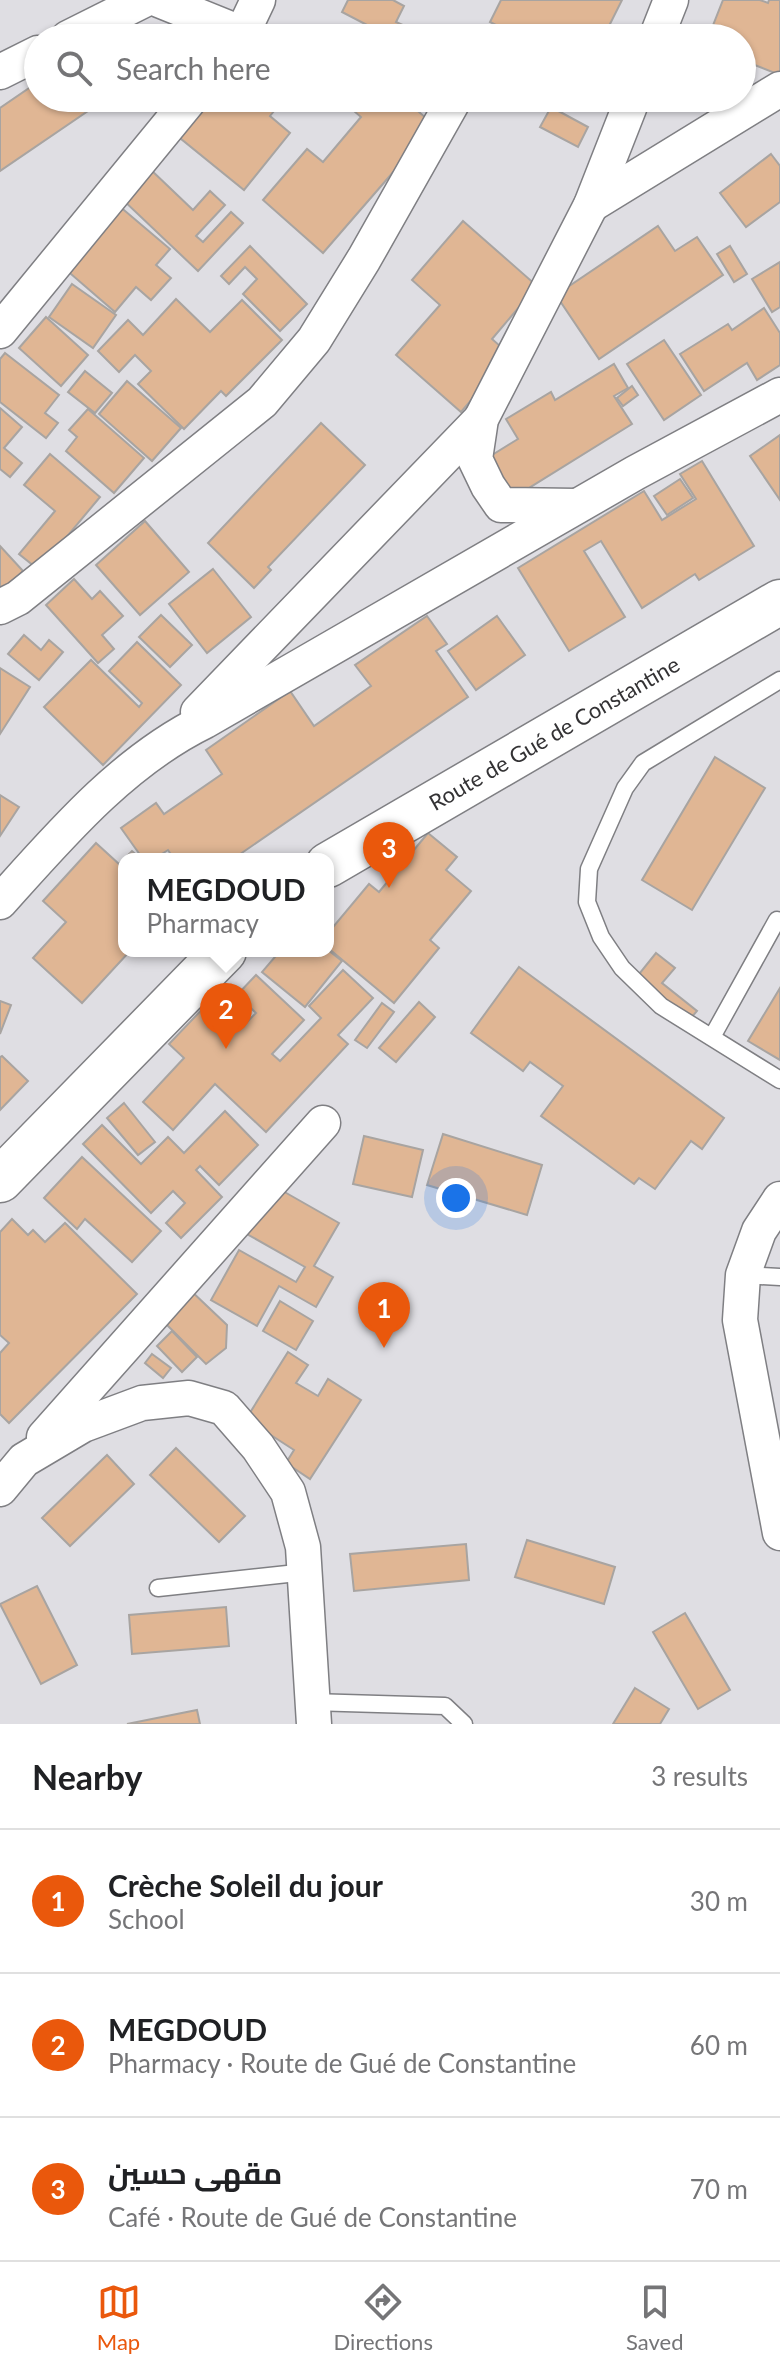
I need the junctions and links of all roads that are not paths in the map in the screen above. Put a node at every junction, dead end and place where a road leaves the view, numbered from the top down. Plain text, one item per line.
1 (144, 0) edge
2 (159, 0) edge
3 (258, 0) edge
4 (671, 0) edge
5 (96, 24) edge
6 (214, 24) edge
7 (247, 24) edge
8 (662, 24) edge
9 (24, 60) edge
10 (0, 72) edge
11 (780, 89) edge
12 (756, 104) edge
13 (180, 112) edge
14 (447, 112) edge
15 (628, 112) edge
16 (743, 112) edge
17 (591, 205) junction
18 (0, 331) edge
19 (780, 395) edge
20 (481, 419) junction
21 (578, 506) junction
22 (780, 602) edge
23 (0, 607) edge
24 (780, 680) edge
25 (176, 735) junction
26 (334, 862) edge
27 (0, 902) edge
28 (777, 920) dead end
29 (218, 957) edge
30 (712, 1037) junction
31 (780, 1080) edge
32 (323, 1123) dead end
33 (0, 1180) edge
34 (780, 1199) edge
35 (743, 1275) junction
36 (780, 1277) edge
37 (24, 1460) junction
38 (0, 1489) edge
39 (780, 1533) edge
40 (306, 1572) junction
41 (158, 1588) dead end
42 (312, 1713) edge
43 (464, 1724) edge

1 - 5 street
2 - 6 street
3 - 7 street
4 - 8 street
9 - 10 street
11 - 12 street
13 - 18 street
14 - 23 street
15 - 17 street
16 - 17 street
17 - 20 street
19 - 21 street
20 - 21 street
20 - 25 street
21 - 25 street
22 - 26 main road, Route de Gué de Constantine
24 - 30 lane
25 - 27 street
28 - 30 lane
29 - 33 main road
30 - 31 lane
32 - 37 street
34 - 35 street
35 - 36 lane
35 - 39 street
37 - 38 street
37 - 40 street
40 - 41 lane
40 - 42 street
42 - 43 lane

